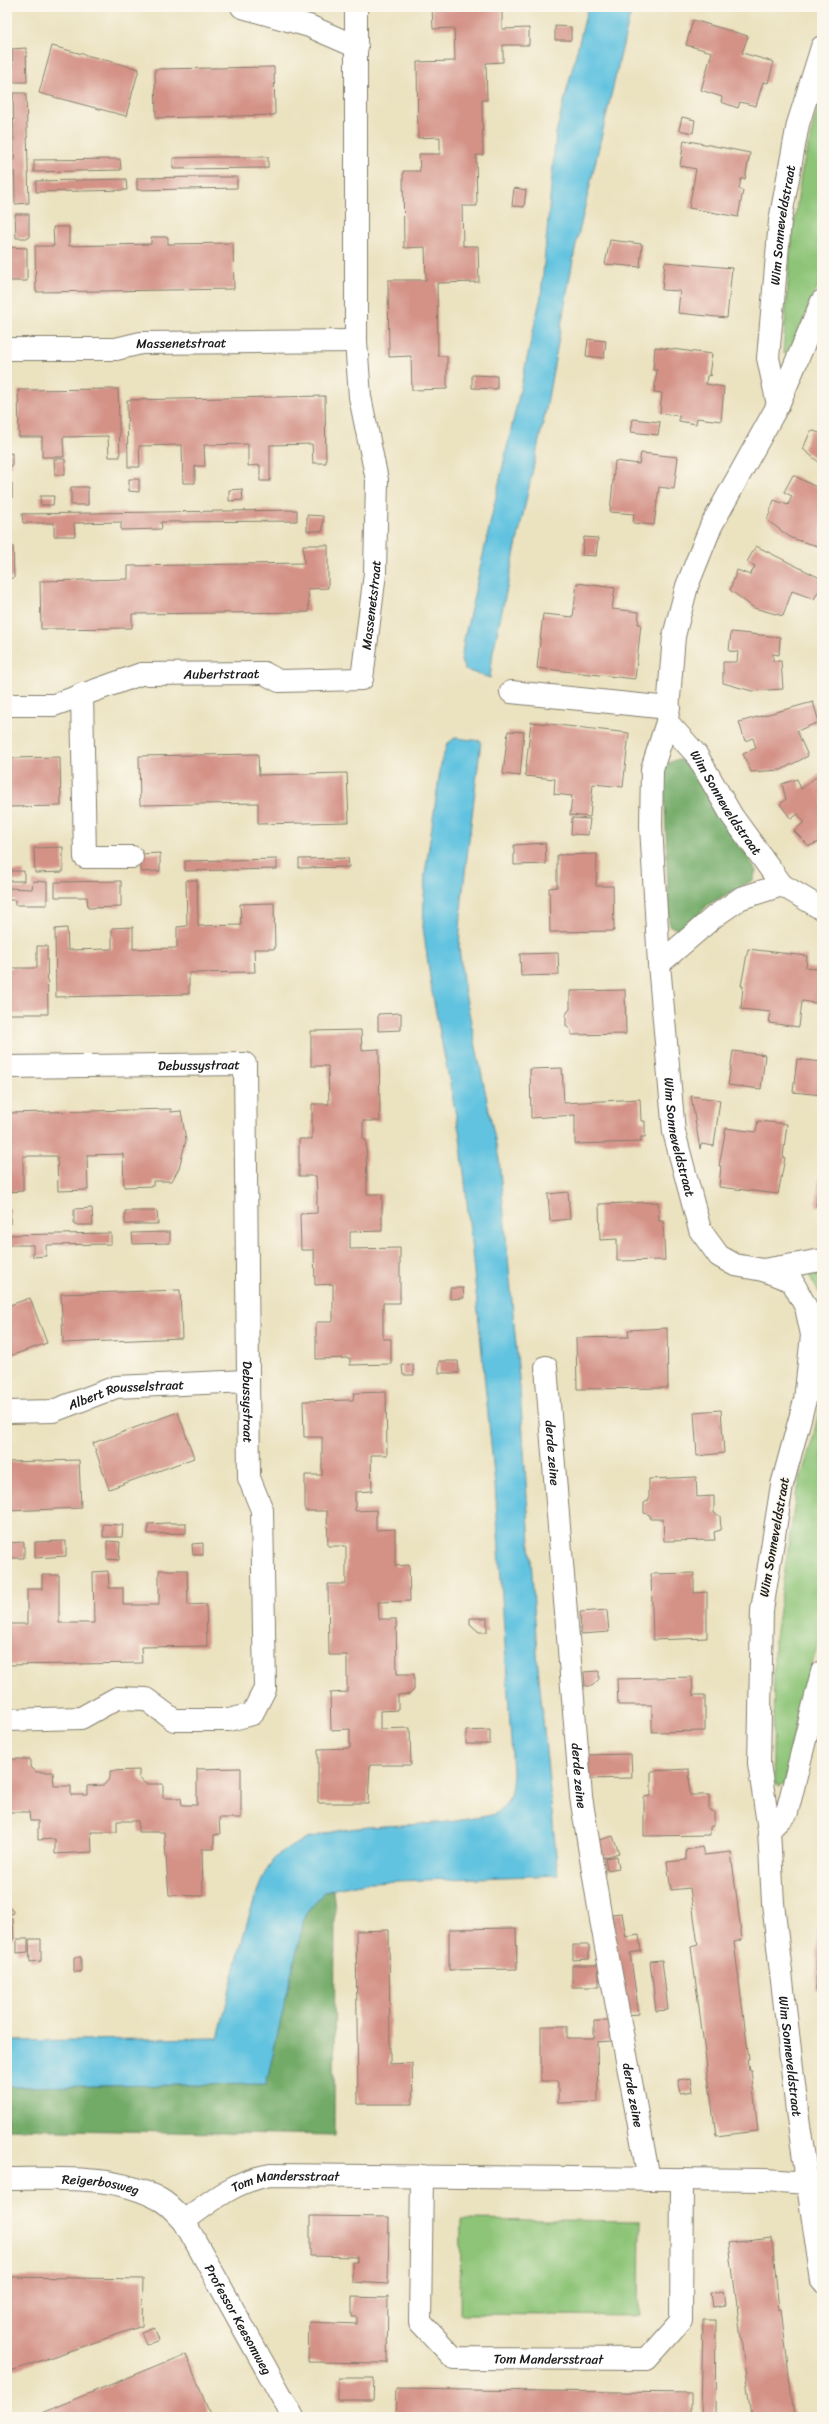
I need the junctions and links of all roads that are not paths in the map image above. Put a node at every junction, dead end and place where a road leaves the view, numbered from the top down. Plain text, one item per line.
1 (242, 7) edge
2 (356, 7) edge
3 (357, 47) junction
4 (822, 47) edge
5 (822, 301) edge
6 (356, 341) junction
7 (7, 349) edge
8 (778, 405) junction
9 (362, 678) joint
10 (511, 692) dead end
11 (82, 694) junction
12 (7, 705) edge
13 (668, 715) junction
14 (132, 856) dead end
15 (782, 885) junction
16 (822, 909) edge
17 (659, 964) junction
18 (7, 1067) edge
19 (822, 1260) edge
20 (763, 1270) junction
21 (546, 1367) dead end
22 (247, 1381) junction
23 (7, 1412) edge
24 (822, 1672) edge
25 (7, 1720) edge
26 (768, 1830) junction
27 (422, 2176) junction
28 (7, 2179) edge
29 (649, 2179) junction
30 (682, 2179) junction
31 (815, 2183) edge
32 (184, 2221) junction
33 (822, 2281) edge
34 (293, 2417) edge

1 - 3 street
2 - 3 street, Massenetstraat
3 - 6 street, Massenetstraat
4 - 8 street, Wim Sonneveldstraat
5 - 8 street, Wim Sonneveldstraat
6 - 7 street, Massenetstraat
6 - 9 street, Massenetstraat
8 - 13 street, Wim Sonneveldstraat
9 - 11 street, Aubertstraat
10 - 13 street
11 - 12 street, Aubertstraat
11 - 14 street
13 - 15 street, Wim Sonneveldstraat
13 - 17 street, Wim Sonneveldstraat
15 - 16 street, Wim Sonneveldstraat
15 - 17 street
17 - 20 street, Wim Sonneveldstraat
18 - 22 street, Debussystraat
19 - 20 street, Wim Sonneveldstraat
20 - 26 street, Wim Sonneveldstraat
21 - 29 street, derde zeine
22 - 23 street, Albert Rousselstraat
22 - 25 street, Debussystraat
24 - 26 street
26 - 31 street, Wim Sonneveldstraat
27 - 29 street, Tom Mandersstraat
27 - 30 street, Tom Mandersstraat
27 - 32 street, Tom Mandersstraat
28 - 32 street, Reigerbosweg
29 - 30 street, Tom Mandersstraat
30 - 31 street, Tom Mandersstraat
31 - 33 street, Wim Sonneveldstraat
32 - 34 street, Professor Keesomweg

